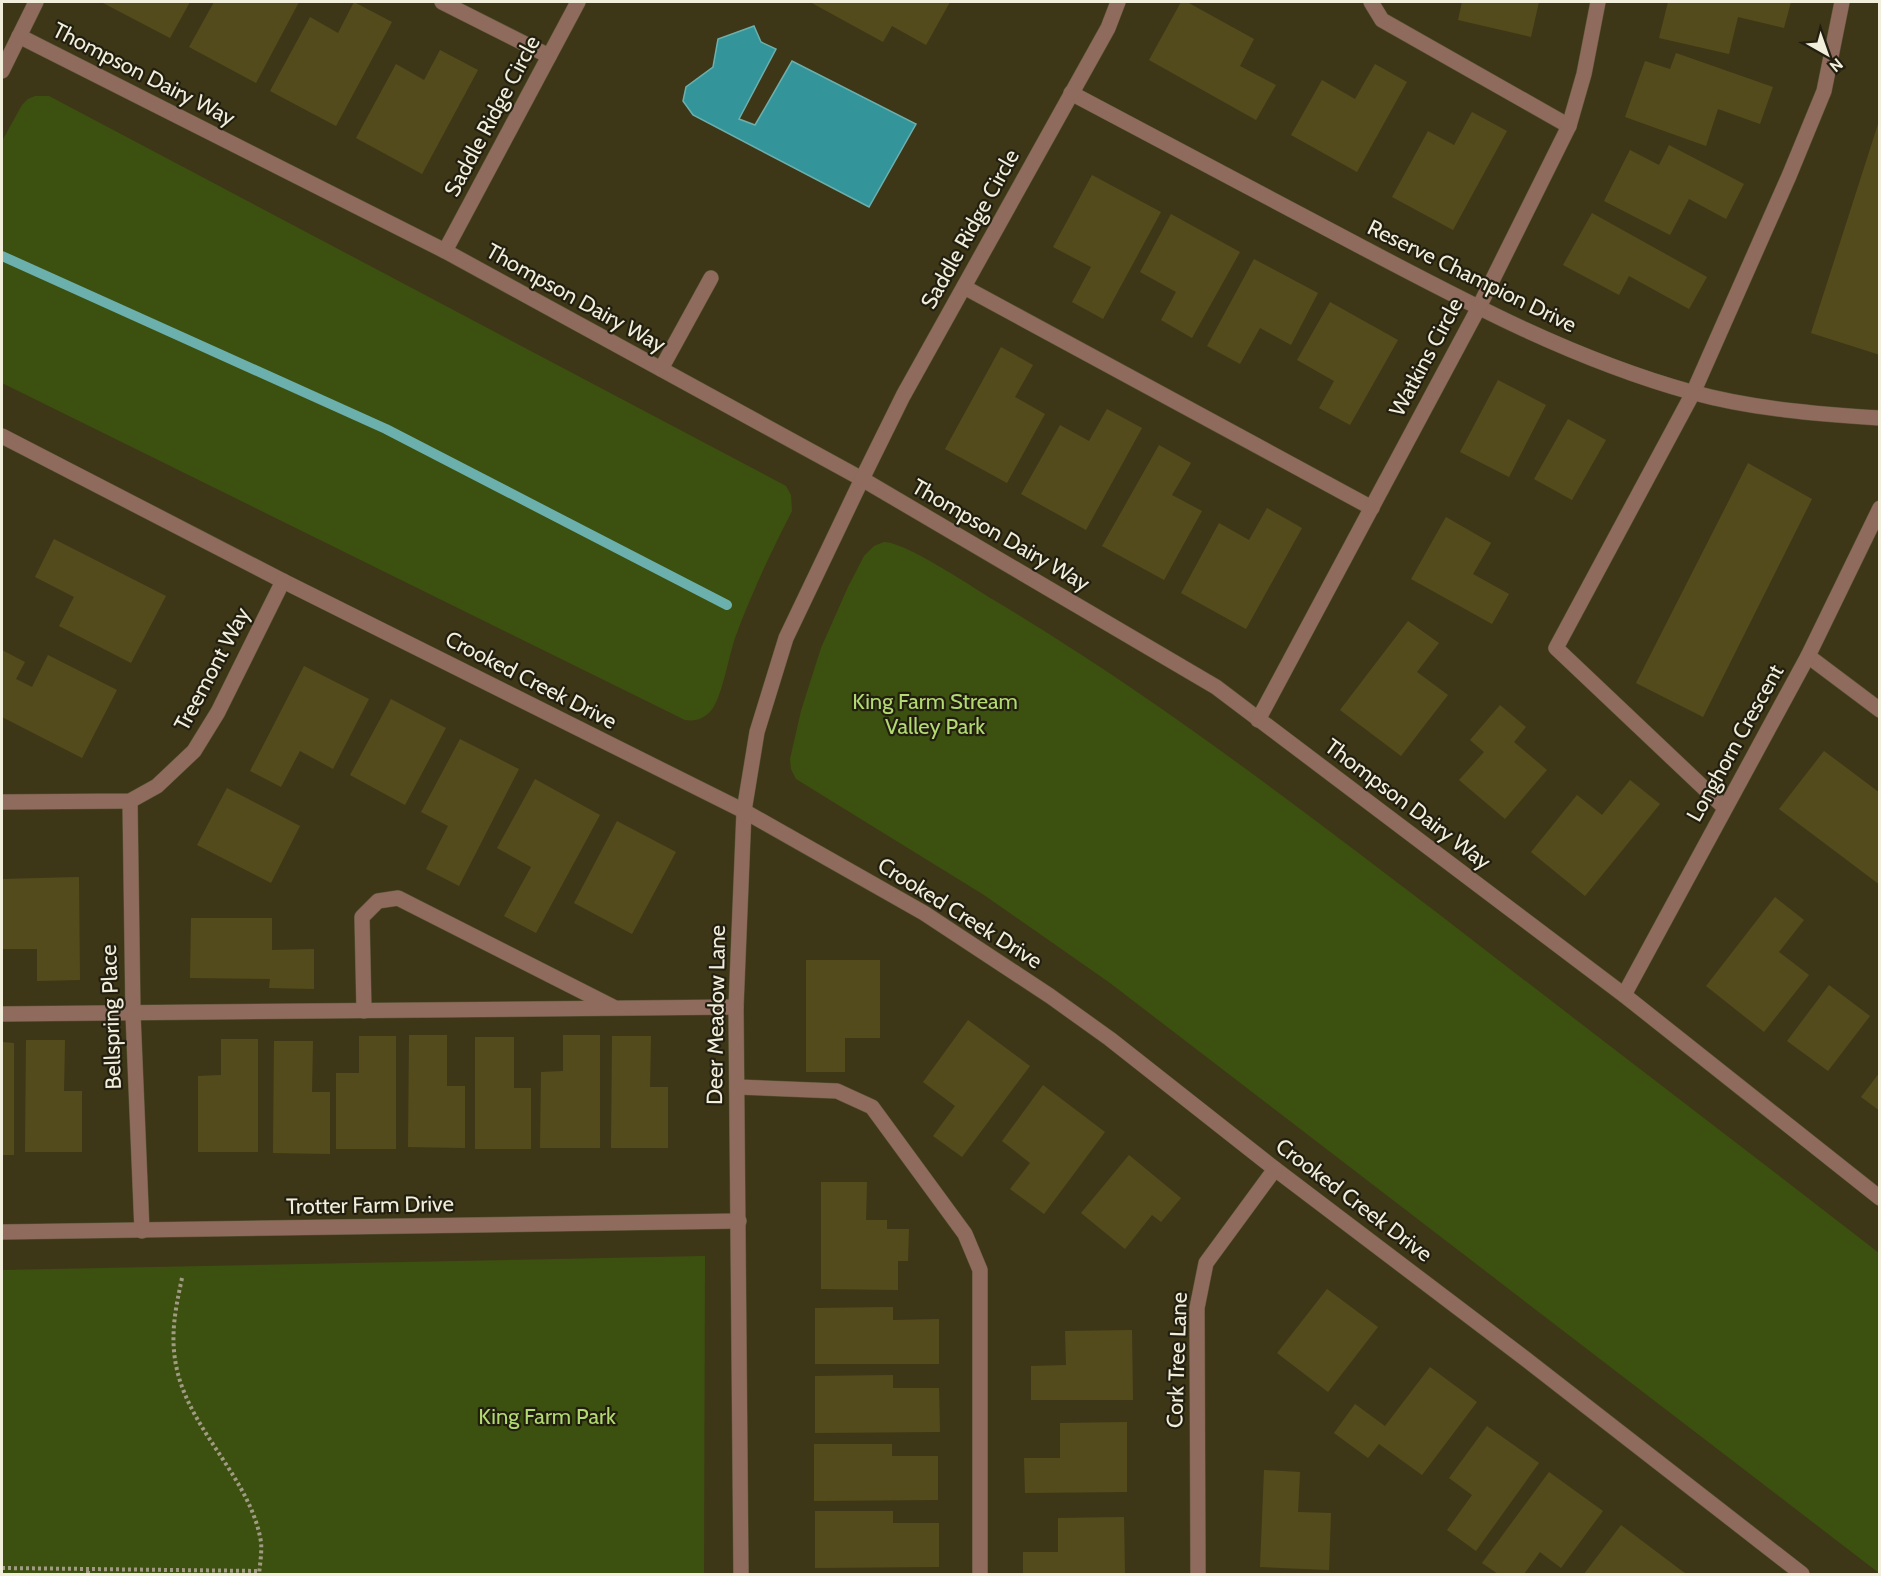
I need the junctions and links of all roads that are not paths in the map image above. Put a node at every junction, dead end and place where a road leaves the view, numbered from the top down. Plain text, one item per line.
1 (36, 2) edge
2 (442, 2) edge
3 (578, 2) edge
4 (1119, 2) edge
5 (1371, 2) edge
6 (1598, 2) edge
7 (1842, 2) edge
8 (20, 36) junction
9 (549, 56) junction
10 (2, 70) edge
11 (1071, 93) junction
12 (1569, 126) junction
13 (445, 251) junction
14 (711, 278) dead end
15 (964, 287) junction
16 (1478, 309) junction
17 (661, 369) junction
18 (1693, 393) junction
19 (1880, 418) edge
20 (2, 436) edge
21 (862, 479) junction
22 (1372, 508) junction
23 (1880, 508) edge
24 (283, 581) junction
25 (1808, 656) junction
26 (1880, 710) edge
27 (1258, 720) junction
28 (130, 801) junction
29 (2, 802) edge
30 (1725, 808) junction
31 (744, 812) junction
32 (1624, 995) junction
33 (736, 1007) junction
34 (616, 1008) junction
35 (364, 1011) junction
36 (2, 1014) edge
37 (132, 1014) junction
38 (737, 1087) junction
39 (1275, 1169) junction
40 (1880, 1198) edge
41 (739, 1221) junction
42 (142, 1231) junction
43 (2, 1232) edge
44 (741, 1575) edge
45 (980, 1575) edge
46 (1198, 1575) edge
47 (1802, 1575) edge

1 - 8 street
2 - 9 street
3 - 9 street, Saddle Ridge Circle
4 - 11 street, Saddle Ridge Circle
5 - 12 street
6 - 12 street, Watkins Circle
7 - 18 street
8 - 10 street
8 - 13 street, Thompson Dairy Way
9 - 13 street, Saddle Ridge Circle
11 - 15 street, Saddle Ridge Circle
11 - 16 street, Reserve Champion Drive
12 - 16 street, Watkins Circle
13 - 17 street, Thompson Dairy Way
14 - 17 street
15 - 21 street, Saddle Ridge Circle
15 - 22 street
16 - 18 street, Reserve Champion Drive
16 - 22 street, Watkins Circle
17 - 21 street, Thompson Dairy Way
18 - 19 street, Reserve Champion Drive
18 - 30 street
20 - 24 street, Crooked Creek Drive
21 - 27 street, Thompson Dairy Way
21 - 31 street, Deer Meadow Lane
22 - 27 street, Watkins Circle
23 - 25 street, Longhorn Crescent
24 - 28 street, Treemont Way
24 - 31 street, Crooked Creek Drive
25 - 26 street
25 - 30 street, Longhorn Crescent
27 - 32 street, Thompson Dairy Way
28 - 29 street, Treemont Way
28 - 37 street, Bellspring Place
30 - 32 street, Longhorn Crescent
31 - 33 street, Deer Meadow Lane
31 - 39 street, Crooked Creek Drive
32 - 40 street, Thompson Dairy Way
33 - 34 street
33 - 38 street, Deer Meadow Lane
34 - 35 street
34 - 35 street
35 - 37 street
36 - 37 street
37 - 42 street, Bellspring Place
38 - 41 street, Deer Meadow Lane
38 - 45 street
39 - 46 street, Cork Tree Lane
39 - 47 street, Crooked Creek Drive
41 - 42 street, Trotter Farm Drive
41 - 44 street, Deer Meadow Lane
42 - 43 street, Trotter Farm Drive

